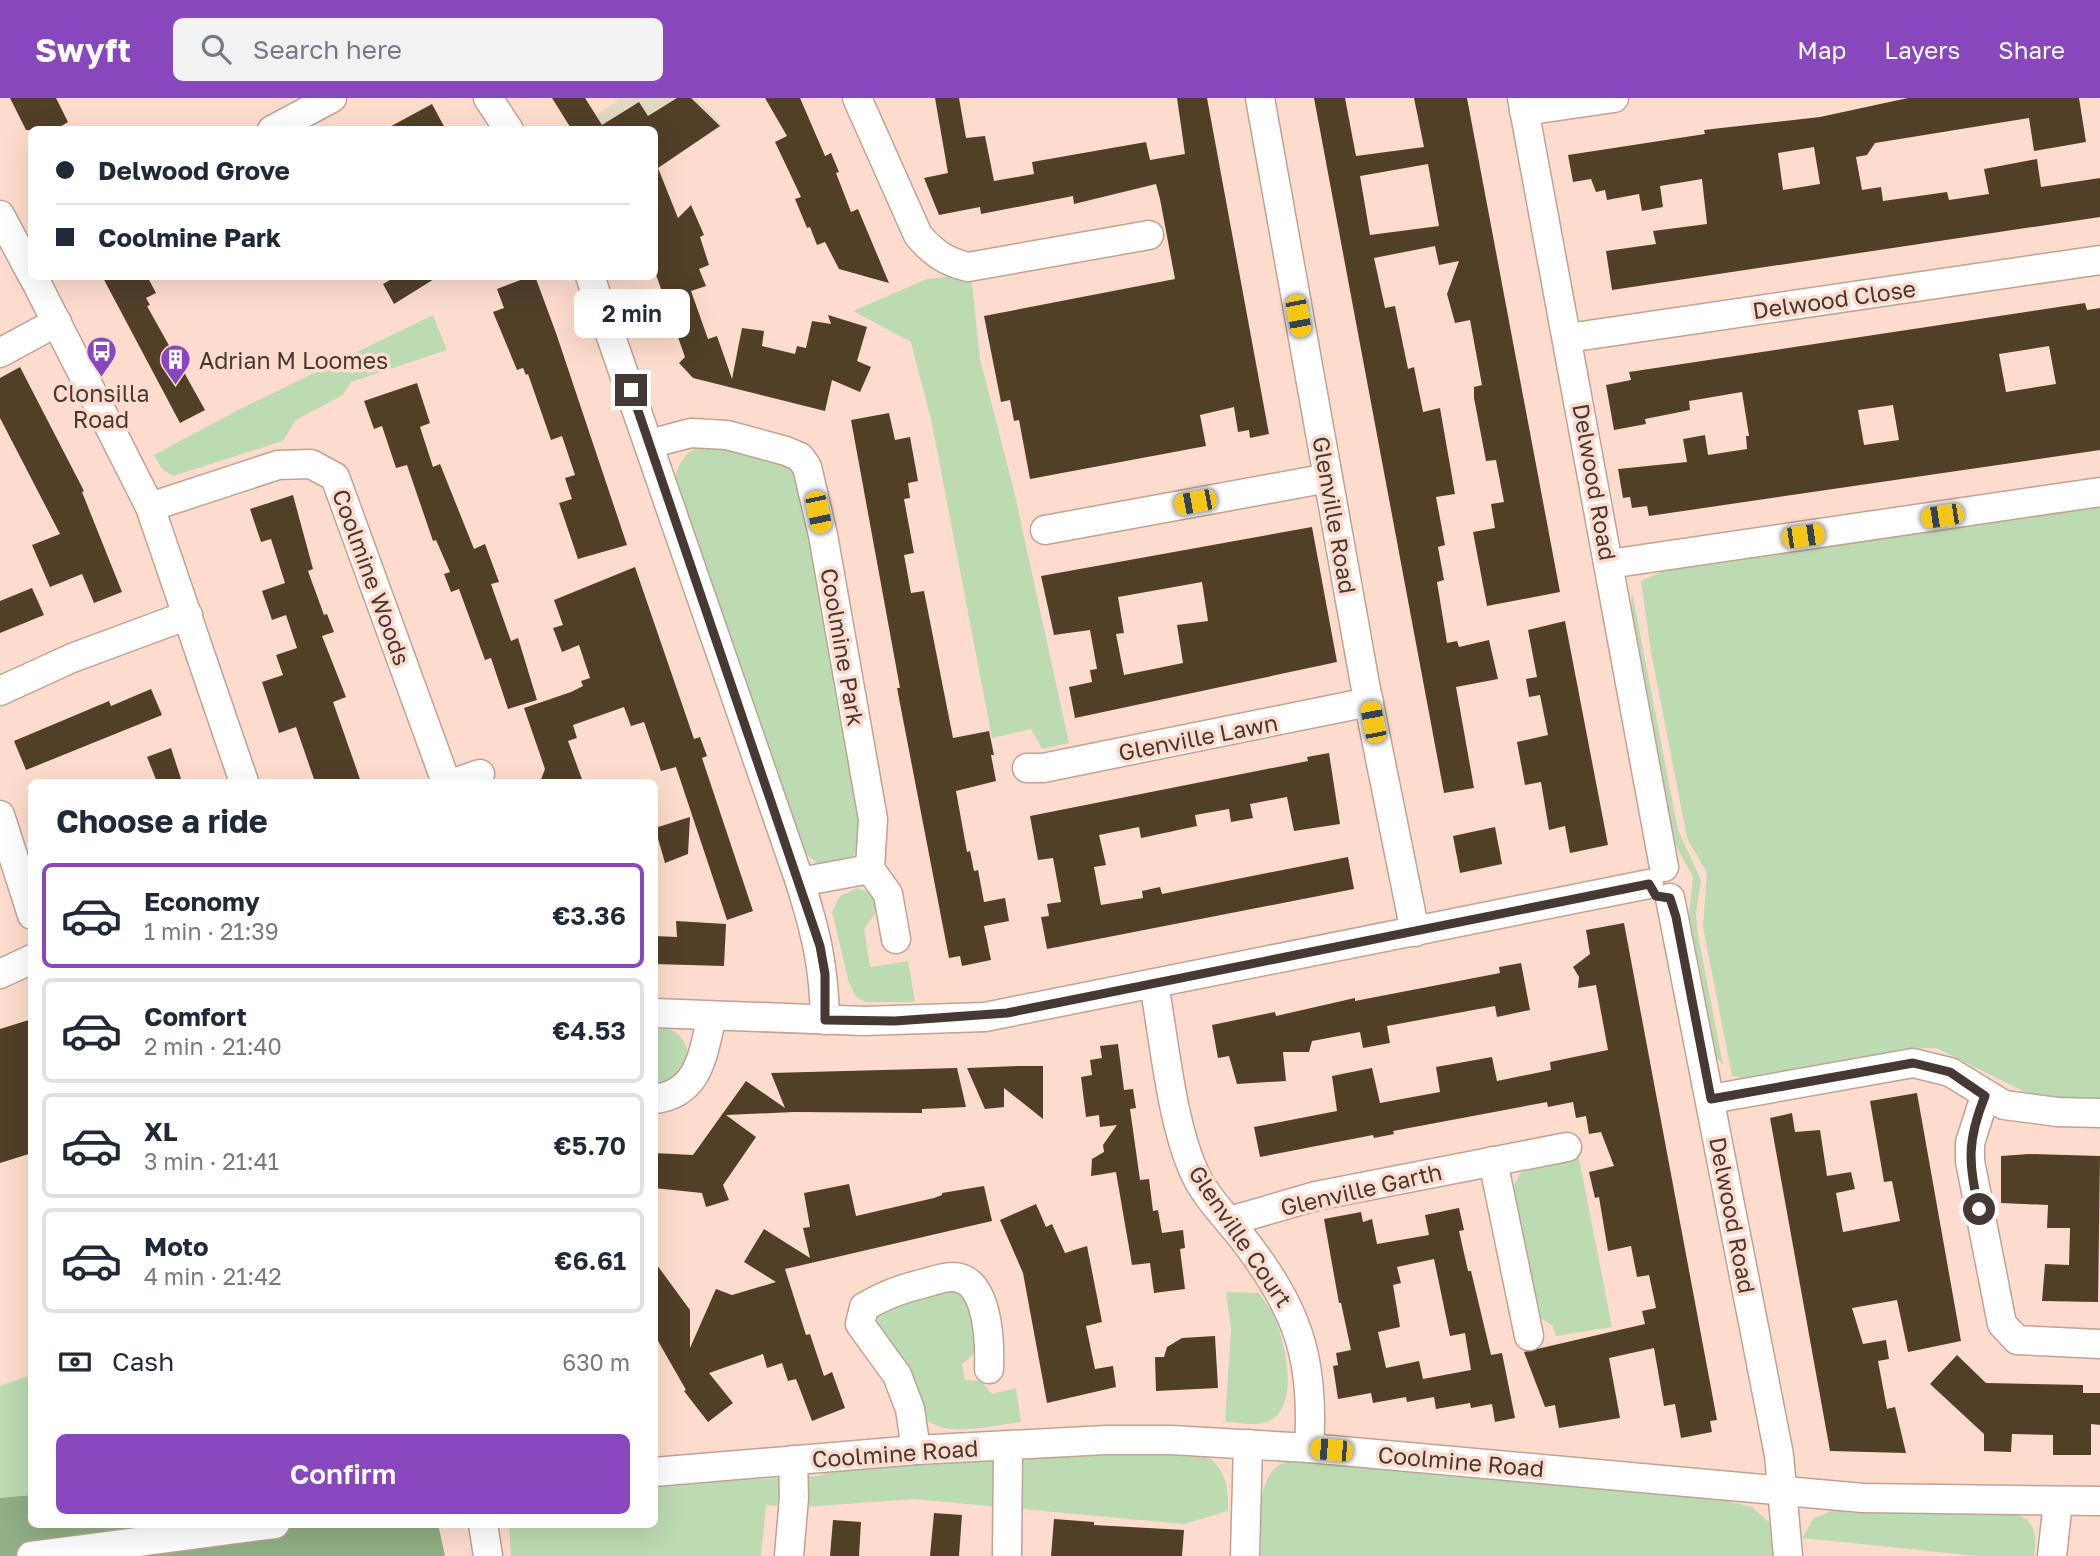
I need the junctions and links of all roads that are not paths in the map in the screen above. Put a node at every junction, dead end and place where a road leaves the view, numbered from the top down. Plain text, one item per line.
1 (332, 98) edge
2 (488, 98) edge
3 (856, 98) edge
4 (1260, 98) edge
5 (1614, 98) edge
6 (1523, 104) edge
7 (298, 106) edge
8 (276, 126) edge
9 (506, 126) edge
10 (0, 215) edge
11 (1149, 235) dead end
12 (2100, 260) edge
13 (28, 264) edge
14 (36, 280) edge
15 (591, 280) edge
16 (57, 322) junction
17 (1568, 338) junction
18 (0, 353) edge
19 (649, 444) junction
20 (1328, 478) junction
21 (2100, 492) edge
22 (150, 507) junction
23 (1045, 530) dead end
24 (1609, 564) junction
25 (188, 615) junction
26 (0, 691) edge
27 (1369, 702) junction
28 (1027, 768) dead end
29 (243, 779) edge
30 (445, 779) edge
31 (0, 815) edge
32 (870, 869) junction
33 (800, 882) junction
34 (1661, 883) junction
35 (28, 902) edge
36 (1415, 932) junction
37 (896, 939) dead end
38 (28, 962) edge
39 (0, 974) edge
40 (1154, 984) junction
41 (658, 1013) edge
42 (712, 1016) junction
43 (825, 1020) junction
44 (1985, 1096) junction
45 (658, 1098) edge
46 (1711, 1099) junction
47 (2100, 1113) edge
48 (1567, 1147) dead end
49 (1493, 1161) junction
50 (1230, 1221) junction
51 (1529, 1336) dead end
52 (2100, 1344) edge
53 (989, 1369) dead end
54 (1248, 1444) junction
55 (1008, 1447) junction
56 (1309, 1448) junction
57 (916, 1450) junction
58 (793, 1460) junction
59 (658, 1472) edge
60 (1784, 1491) junction
61 (2100, 1501) edge
62 (2058, 1502) junction
63 (244, 1528) edge
64 (484, 1528) edge
65 (31, 1556) edge
66 (488, 1556) edge
67 (789, 1556) edge
68 (1007, 1556) edge
69 (1245, 1556) edge
70 (1788, 1556) edge
71 (2052, 1556) edge

1 - 7 street
2 - 9 street
3 - 11 street
4 - 20 street, Glenville Road
5 - 6 street
6 - 17 street, Delwood Road
7 - 8 street
10 - 13 street
12 - 17 street, Delwood Close
14 - 16 street
15 - 19 street
16 - 18 street
16 - 22 street
17 - 24 street, Delwood Road
19 - 32 street, Coolmine Park
19 - 33 street
20 - 23 street
20 - 27 street, Glenville Road
21 - 24 street
22 - 25 street
22 - 30 street, Coolmine Woods
24 - 34 street, Delwood Road
25 - 26 street
25 - 29 street
27 - 28 street, Glenville Lawn
27 - 36 street, Glenville Road
31 - 35 street
32 - 33 street
32 - 37 street
33 - 43 street
34 - 36 street
34 - 46 street, Delwood Road
36 - 40 street
38 - 39 street
40 - 43 street
40 - 50 street, Glenville Court
41 - 42 street
42 - 43 street
42 - 45 street
44 - 46 street
44 - 47 street
44 - 52 street
46 - 60 street, Delwood Road
48 - 49 street, Glenville Garth
49 - 50 street, Glenville Garth
49 - 51 street
50 - 56 street, Glenville Court
53 - 57 street
54 - 55 street, Coolmine Road
54 - 56 street, Coolmine Road
54 - 69 street
55 - 57 street, Coolmine Road
55 - 68 street
56 - 60 street, Coolmine Road
57 - 58 street, Coolmine Road
58 - 59 street, Coolmine Road
58 - 67 street
60 - 62 street, Coolmine Road
60 - 70 street, Delwood Road
61 - 62 street, Coolmine Road
62 - 71 street
63 - 65 street
64 - 66 street

